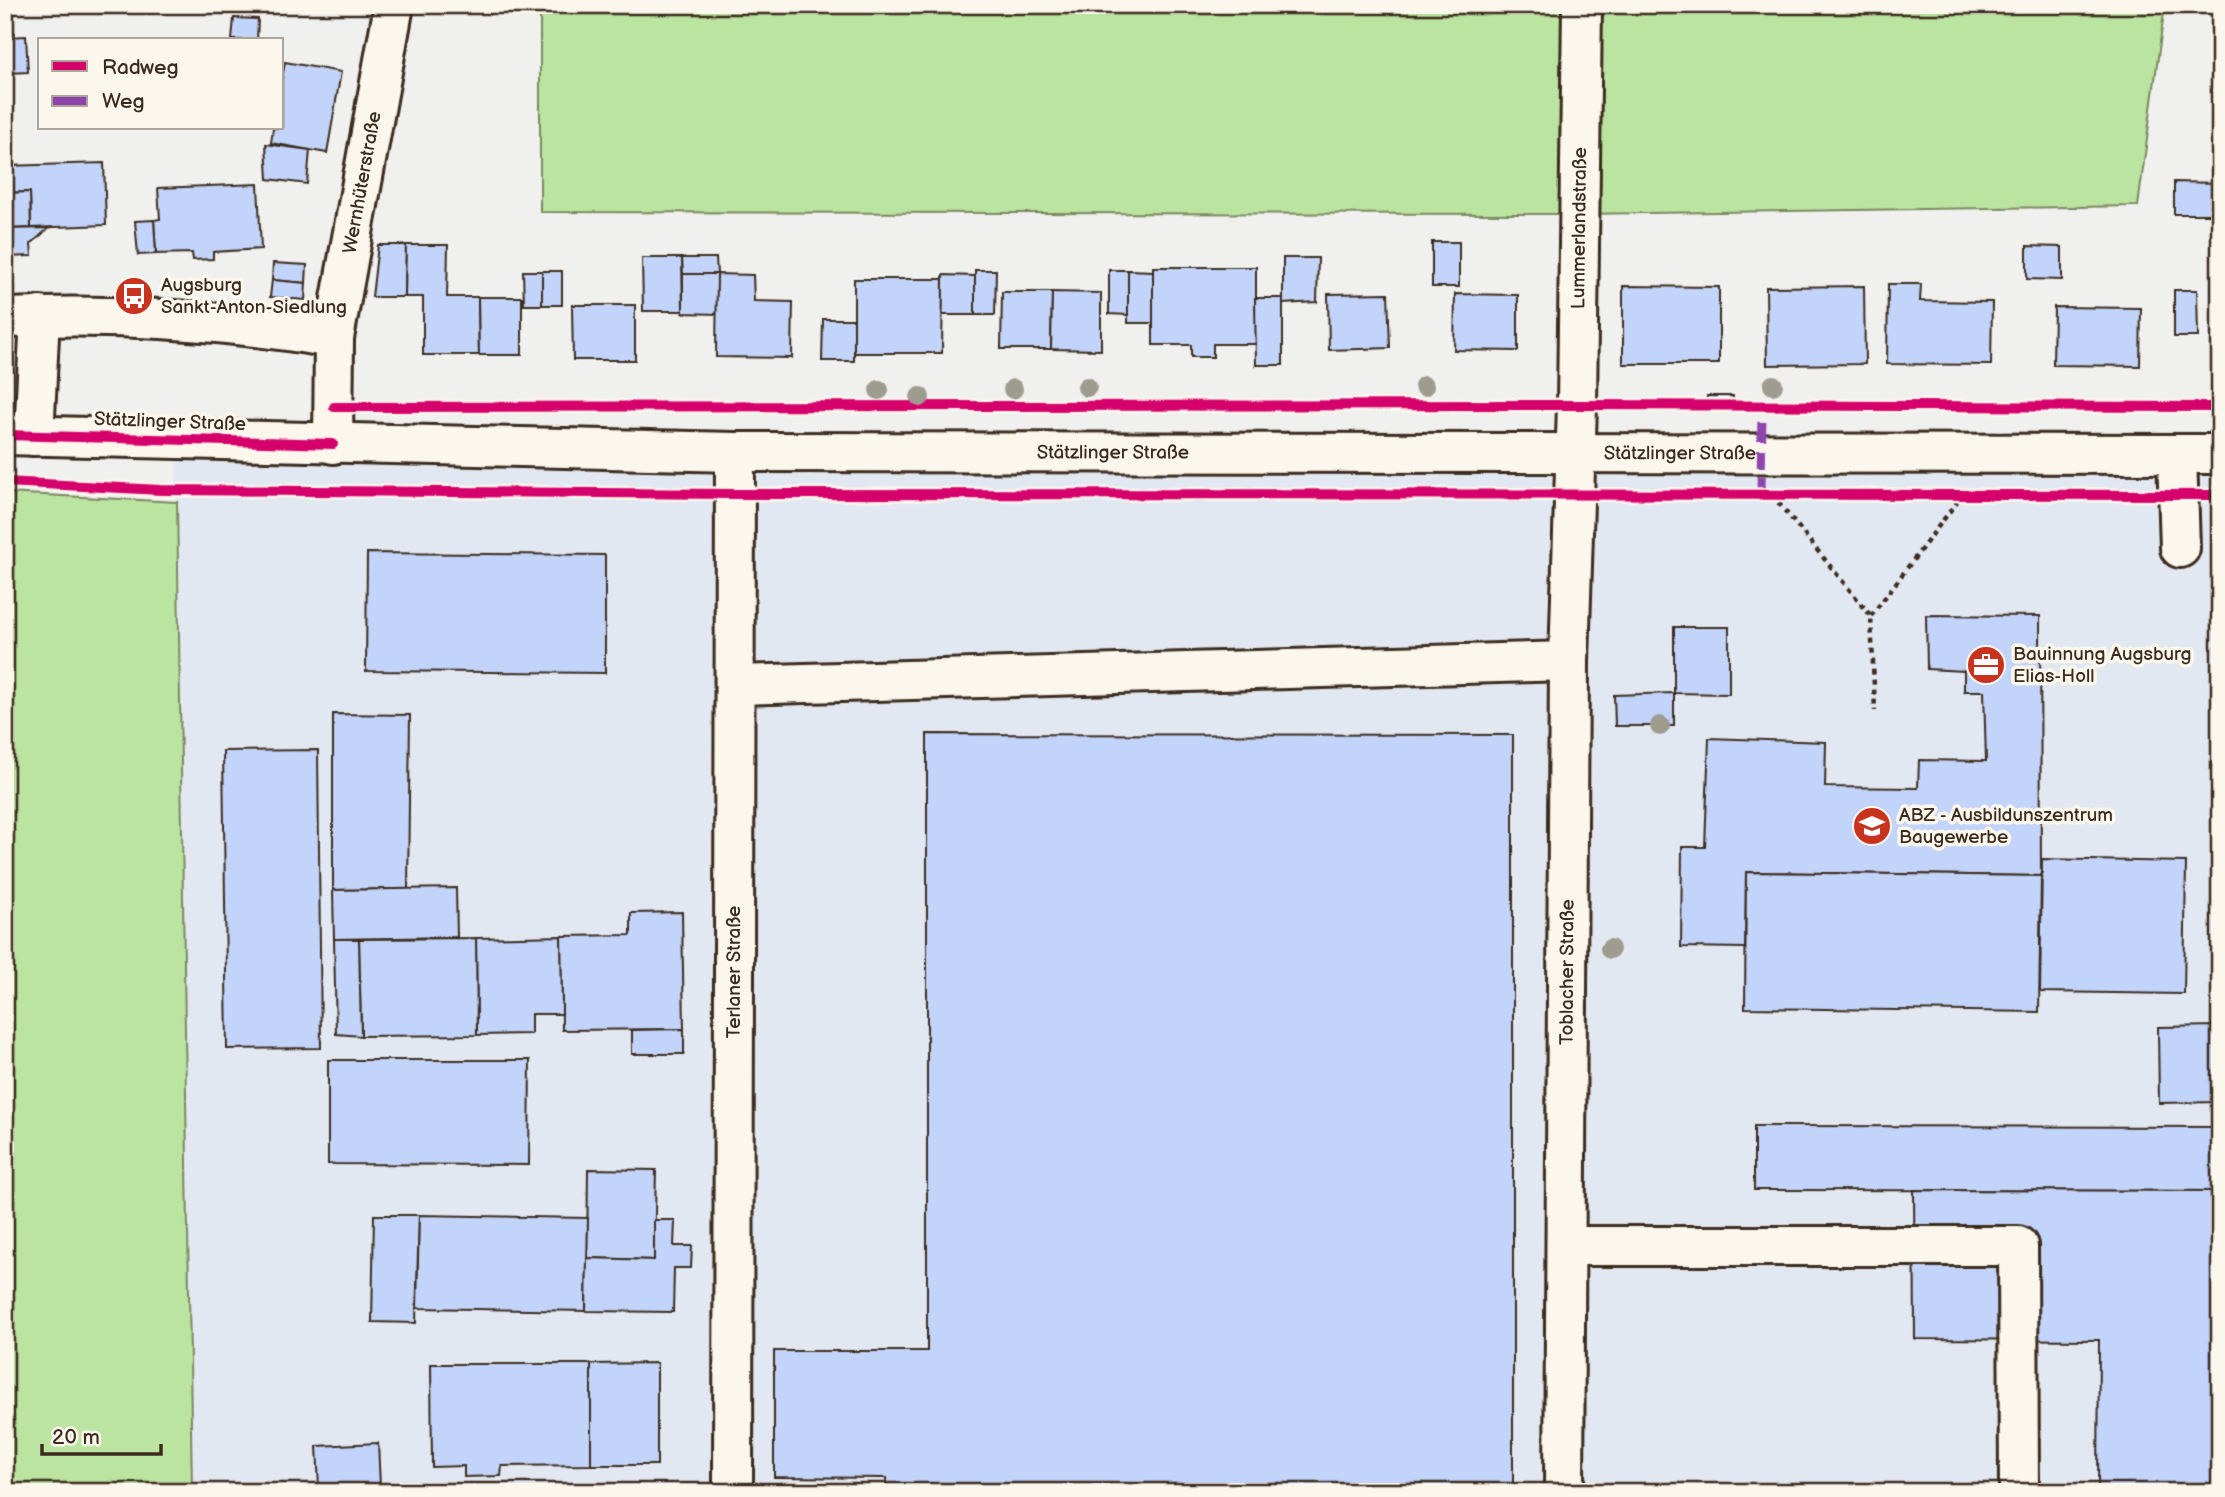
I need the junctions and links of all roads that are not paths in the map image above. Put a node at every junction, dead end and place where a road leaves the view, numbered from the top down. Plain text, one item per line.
1 (394, 5) edge
2 (1582, 5) edge
3 (23, 317) edge
4 (334, 338) junction
5 (20, 435) edge
6 (333, 444) junction
7 (735, 452) junction
8 (1576, 453) junction
9 (2177, 454) junction
10 (2220, 454) edge
11 (2180, 548) dead end
12 (1569, 661) junction
13 (735, 685) junction
14 (1567, 1246) junction
15 (733, 1492) edge
16 (1564, 1492) edge
17 (2019, 1492) edge

1 - 4 street, Wernhüterstraße
2 - 8 street, Lummerlandstraße
3 - 4 street
3 - 5 street
4 - 6 street, Wernhüterstraße
5 - 6 street, Stätzlinger Straße
6 - 7 street, Stätzlinger Straße
7 - 8 street, Stätzlinger Straße
7 - 13 street, Terlaner Straße
8 - 9 street, Stätzlinger Straße
8 - 12 street, Toblacher Straße
9 - 10 street, Stätzlinger Straße
9 - 11 street
12 - 13 street
12 - 14 street, Toblacher Straße
13 - 15 street, Terlaner Straße
14 - 16 street, Toblacher Straße
14 - 17 street

